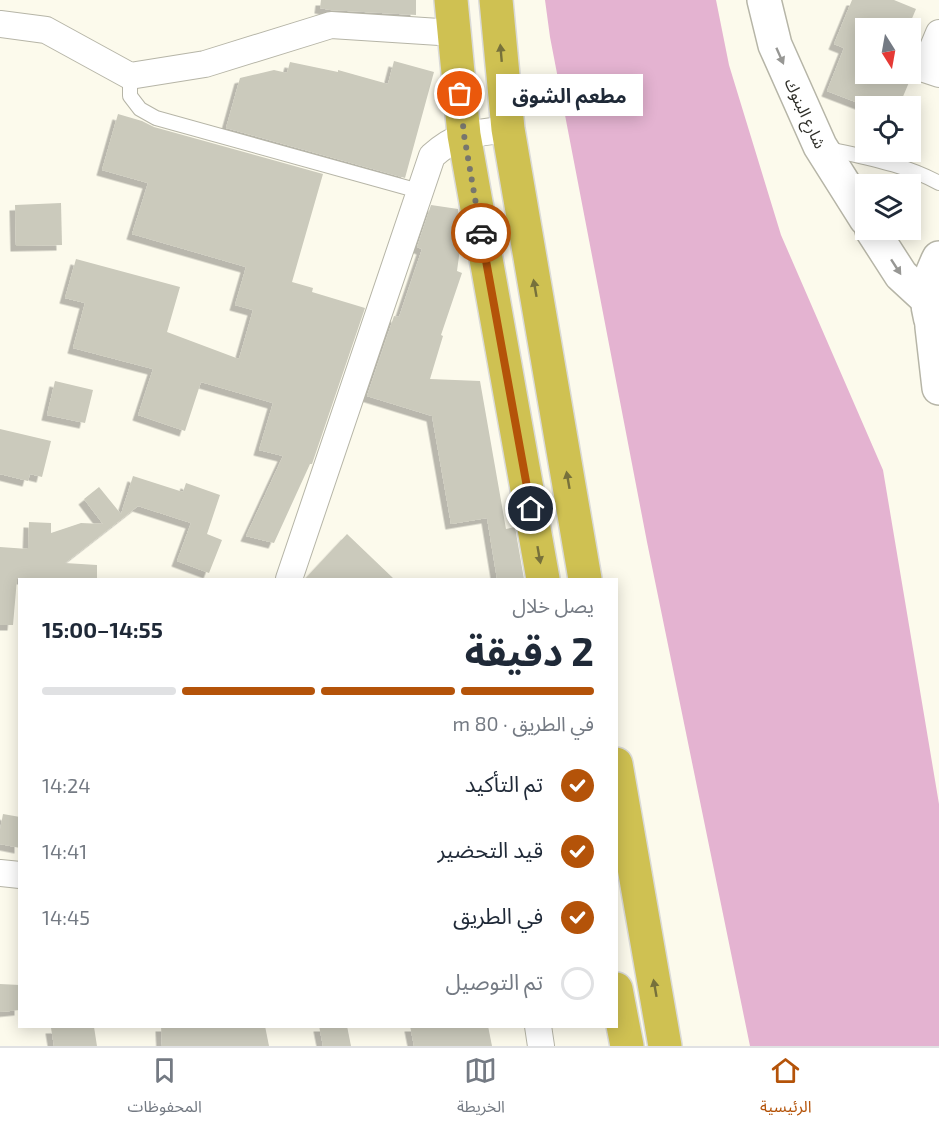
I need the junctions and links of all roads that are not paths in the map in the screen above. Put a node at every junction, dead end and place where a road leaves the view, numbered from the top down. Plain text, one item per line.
1 (452, 0) edge
2 (496, 0) edge
3 (764, 0) edge
4 (0, 24) edge
5 (454, 33) junction
6 (939, 33) edge
7 (939, 74) edge
8 (130, 76) junction
9 (508, 129) junction
10 (464, 135) junction
11 (820, 146) junction
12 (939, 183) edge
13 (419, 191) junction
14 (855, 202) edge
15 (878, 240) edge
16 (939, 258) edge
17 (933, 322) edge
18 (939, 388) edge
19 (289, 578) edge
20 (543, 578) edge
21 (585, 578) edge
22 (618, 776) edge
23 (0, 873) edge
24 (18, 875) edge
25 (618, 999) edge
26 (538, 1028) edge
27 (541, 1046) edge
28 (627, 1046) edge
29 (665, 1046) edge

1 - 5 highway
9 -> 2 highway
3 -> 11 main road, شارع البنوك
4 - 8 street
5 - 8 street
5 - 10 highway
6 - 7 street
8 - 13 lane
9 - 10 street
21 -> 9 highway
10 - 13 street
10 -> 20 highway
11 - 12 lane
11 - 14 main road, شارع البنوك
13 - 19 street
15 -> 17 main road
16 - 17 main road
17 - 18 main road
29 -> 22 highway
23 - 24 street
25 - 28 highway
26 - 27 street

